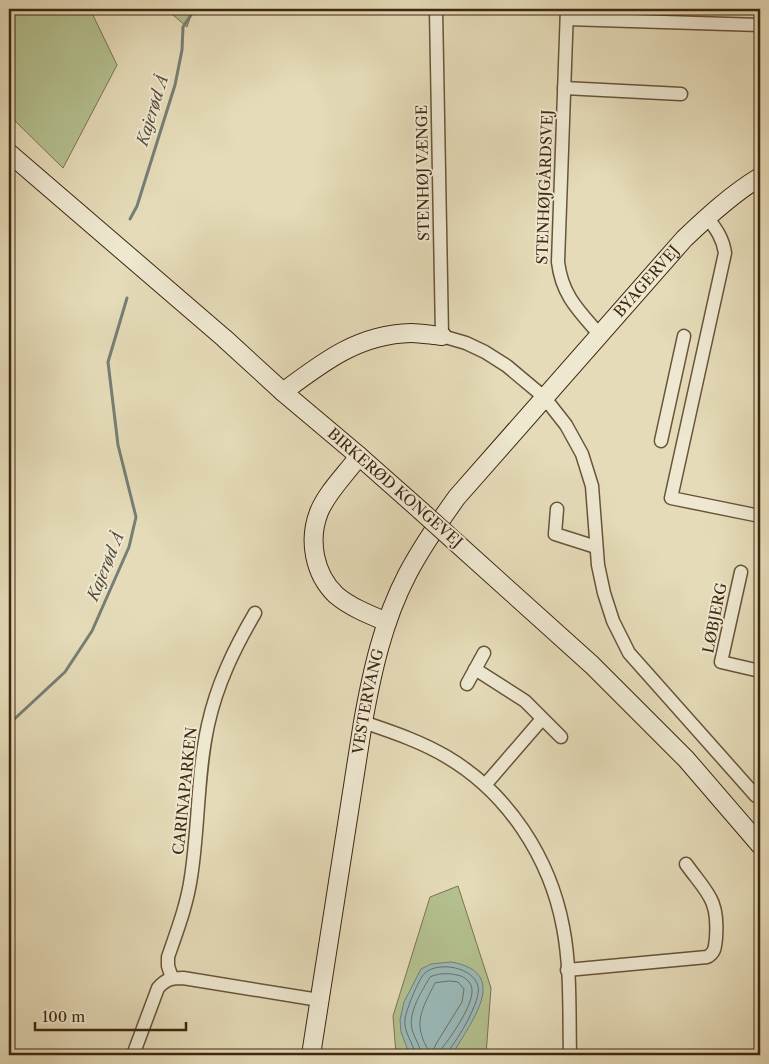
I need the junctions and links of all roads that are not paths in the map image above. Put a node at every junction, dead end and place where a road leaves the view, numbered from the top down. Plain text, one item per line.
1 (436, 9) edge
2 (567, 14) edge
3 (760, 25) edge
4 (564, 88) junction
5 (681, 94) dead end
6 (9, 152) edge
7 (760, 177) edge
8 (707, 217) junction
9 (600, 334) junction
10 (442, 336) junction
11 (684, 336) dead end
12 (676, 370) junction
13 (698, 375) junction
14 (283, 392) junction
15 (544, 397) junction
16 (661, 441) dead end
17 (359, 456) junction
18 (556, 509) dead end
19 (760, 516) edge
20 (596, 547) junction
21 (741, 572) dead end
22 (254, 612) dead end
23 (387, 622) junction
24 (484, 654) dead end
25 (475, 669) junction
26 (760, 671) edge
27 (467, 684) dead end
28 (542, 718) junction
29 (363, 722) junction
30 (561, 738) dead end
31 (485, 785) junction
32 (758, 793) edge
33 (760, 845) edge
34 (686, 864) dead end
35 (567, 970) junction
36 (172, 978) junction
37 (319, 1000) junction
38 (134, 1055) edge
39 (311, 1055) edge
40 (570, 1055) edge

1 - 10 street, STENHØJ VÆNGE
2 - 3 street, STENHØJGÅRDSVEJ
2 - 4 street, STENHØJGÅRDSVEJ
4 - 5 street
4 - 9 street, STENHØJGÅRDSVEJ
6 - 14 main road, BIRKERØD KONGEVEJ
7 - 8 main road, BYAGERVEJ
8 - 9 main road, BYAGERVEJ
8 - 13 street
9 - 15 main road, BYAGERVEJ
10 - 14 main road
10 - 15 street
11 - 12 street
12 - 13 street
12 - 16 street
13 - 19 street
14 - 17 main road, BIRKERØD KONGEVEJ
15 - 20 street
15 - 23 main road, VESTERVANG
17 - 23 main road
17 - 33 main road, BIRKERØD KONGEVEJ, bridge
18 - 20 street
20 - 32 street
21 - 26 street, LØBJERG
22 - 36 street, CARINAPARKEN
23 - 29 main road, VESTERVANG
24 - 25 street
25 - 27 street
25 - 28 street
28 - 30 street
28 - 31 street
29 - 31 street
29 - 37 main road, VESTERVANG
31 - 35 street
34 - 35 street
35 - 40 street
36 - 37 street
36 - 38 street
37 - 39 main road, VESTERVANG

